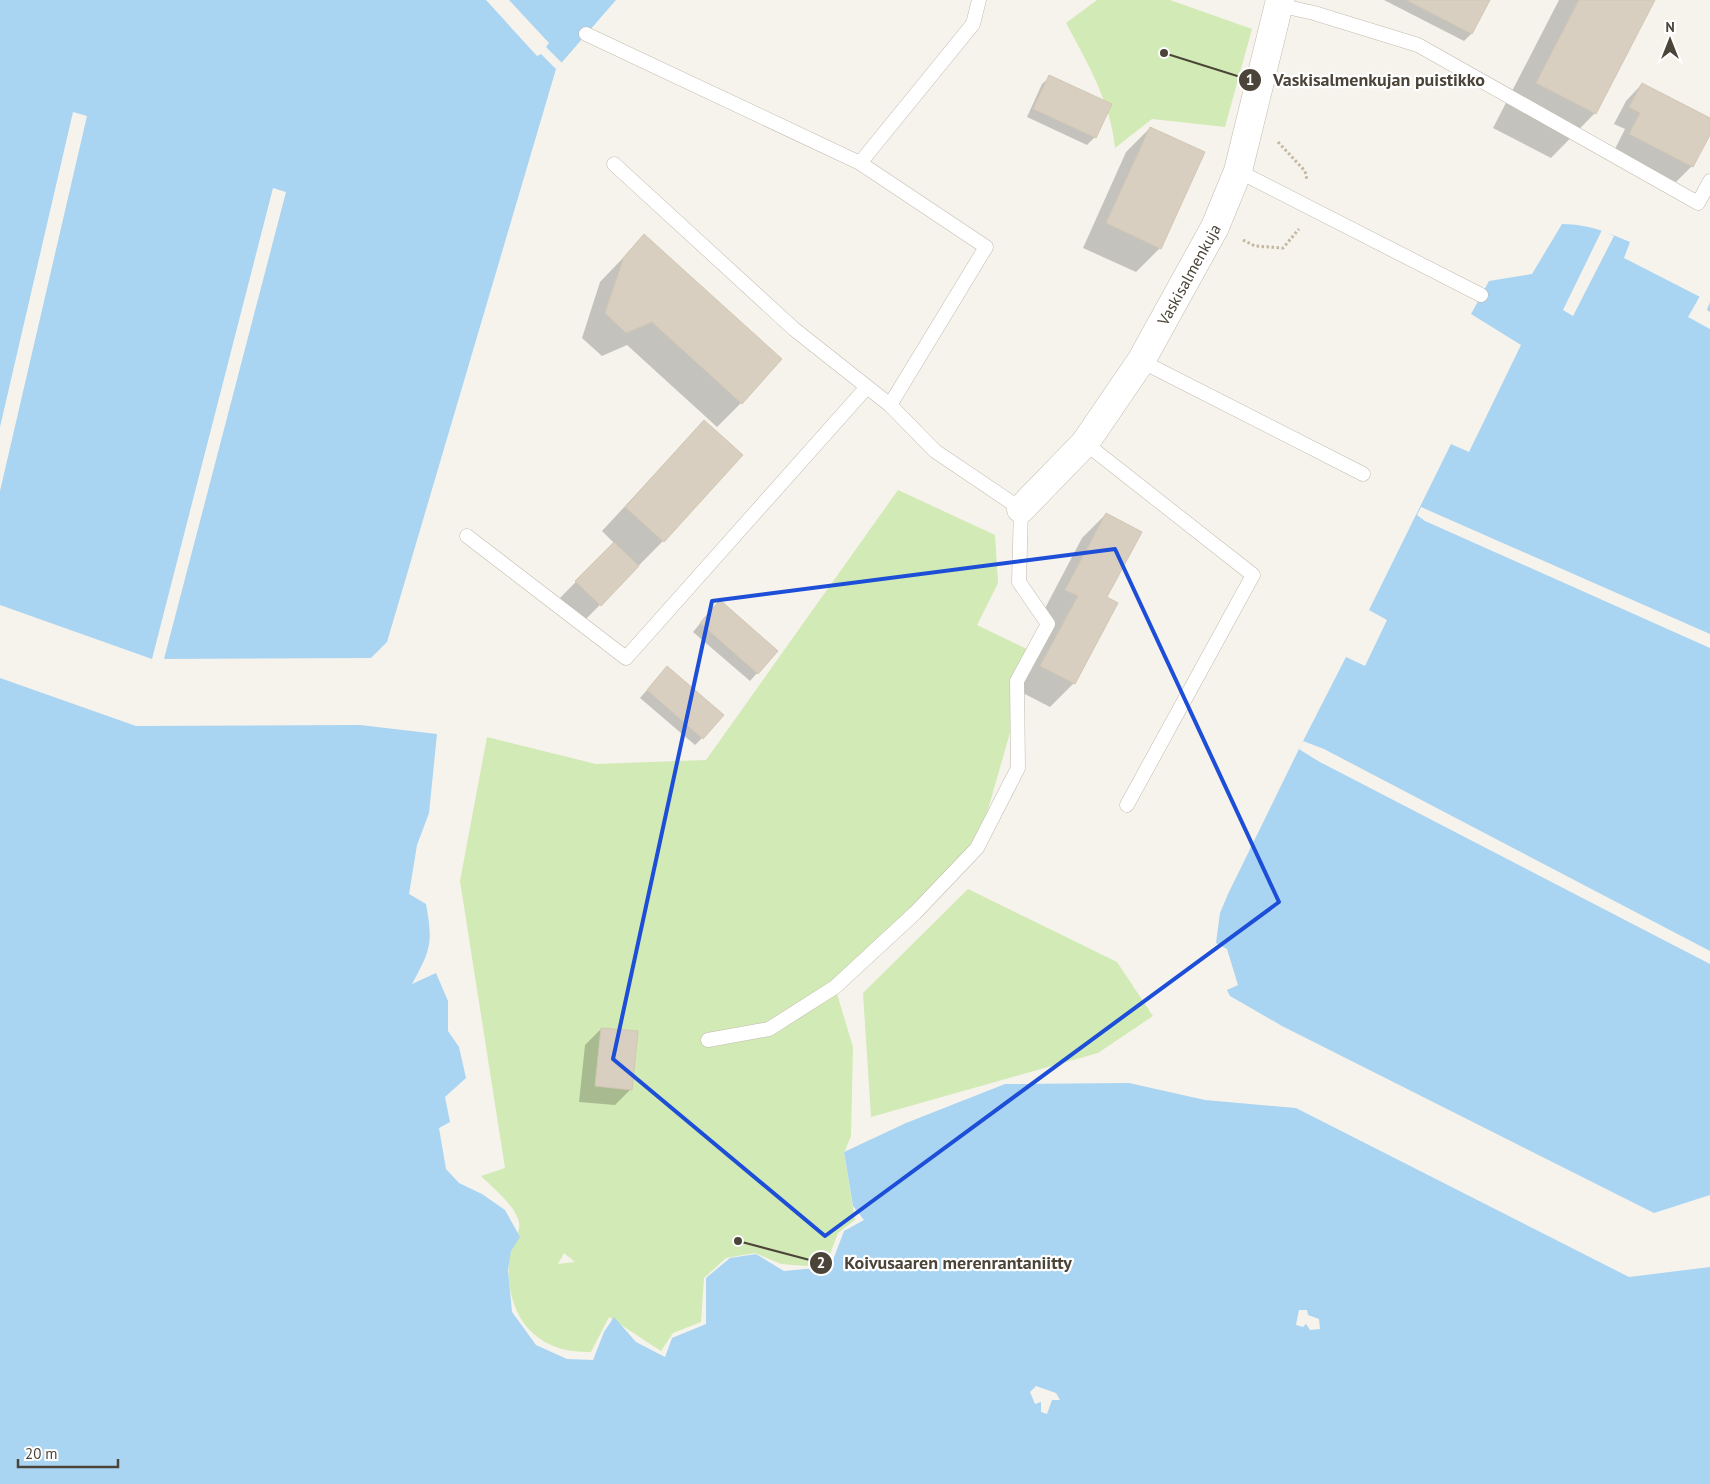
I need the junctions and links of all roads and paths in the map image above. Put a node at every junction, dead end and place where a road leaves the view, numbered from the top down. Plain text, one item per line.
1 (979, 0) edge
2 (1279, 3) edge
3 (586, 34) dead end
4 (1275, 138) dead end
5 (860, 163) junction
6 (614, 164) dead end
7 (1238, 171) junction
8 (1710, 181) edge
9 (1306, 206) junction
10 (1215, 227) junction
11 (1481, 295) dead end
12 (1141, 361) junction
13 (867, 387) junction
14 (890, 405) junction
15 (1085, 442) junction
16 (1363, 474) dead end
17 (1022, 509) junction
18 (467, 536) dead end
19 (1127, 806) dead end
20 (708, 1040) dead end

1 - 5 lane
2 - 7 street, Vaskisalmenkuja
2 - 8 lane
3 - 5 lane
4 - 9 path
5 - 14 lane
6 - 13 lane
7 - 9 lane
7 - 10 street, Vaskisalmenkuja
9 - 10 path
9 - 11 lane
10 - 12 street, Vaskisalmenkuja
12 - 15 street, Vaskisalmenkuja
12 - 16 lane
13 - 14 lane
13 - 18 lane
14 - 17 lane
15 - 17 street, Vaskisalmenkuja
15 - 19 lane
17 - 20 lane

